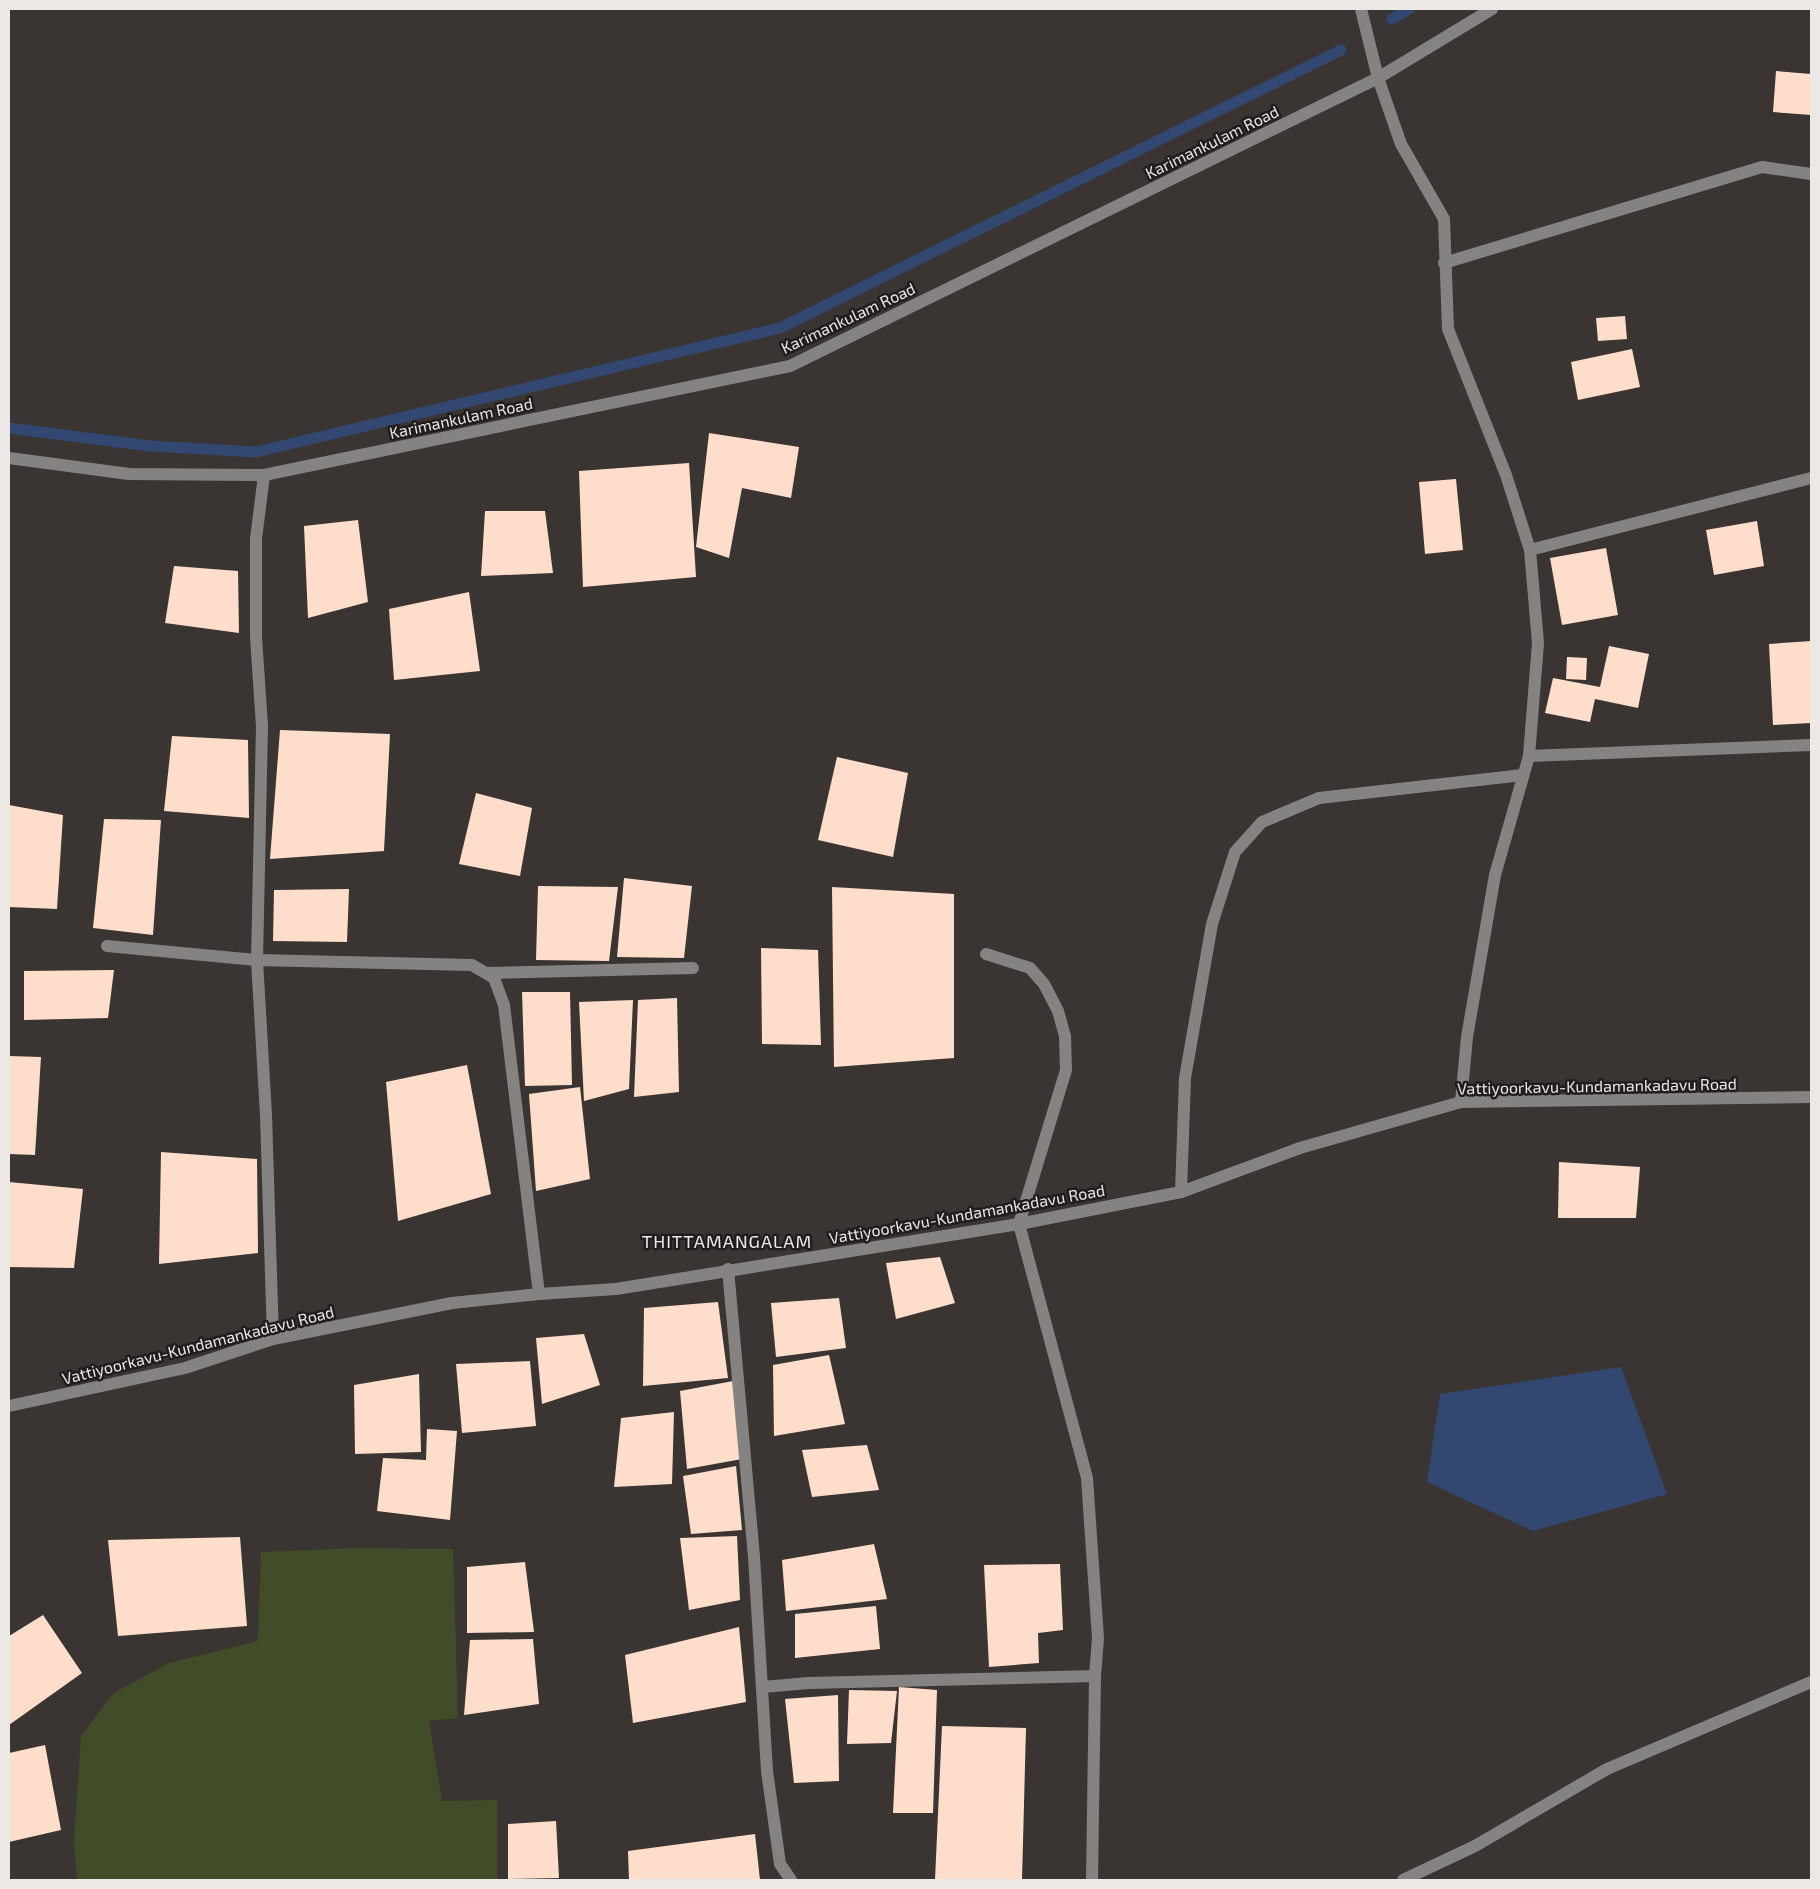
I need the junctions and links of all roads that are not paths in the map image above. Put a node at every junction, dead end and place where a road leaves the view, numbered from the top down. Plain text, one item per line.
1 (1361, 9) edge
2 (1492, 9) edge
3 (1378, 78) junction
4 (1811, 174) edge
5 (1444, 263) junction
6 (9, 458) edge
7 (264, 475) junction
8 (1811, 478) edge
9 (1530, 550) junction
10 (1811, 745) edge
11 (1529, 756) junction
12 (1523, 775) junction
13 (107, 946) dead end
14 (986, 954) dead end
15 (257, 960) junction
16 (693, 968) dead end
17 (485, 973) junction
18 (1811, 1097) edge
19 (1461, 1102) junction
20 (1181, 1192) junction
21 (1019, 1224) junction
22 (728, 1270) junction
23 (539, 1294) junction
24 (273, 1339) junction
25 (9, 1406) edge
26 (1095, 1676) junction
27 (1811, 1682) edge
28 (763, 1687) junction
29 (791, 1880) edge
30 (1092, 1880) edge
31 (1403, 1880) edge

1 - 3 street
2 - 3 street, Karimankulam Road
3 - 5 street
3 - 7 street, Karimankulam Road
4 - 5 street
5 - 9 street
6 - 7 street, Karimankulam Road
7 - 15 street
8 - 9 street
9 - 11 street
10 - 11 street
11 - 12 street
12 - 19 street
12 - 20 street
13 - 15 street
14 - 21 street
15 - 17 street
15 - 24 street
16 - 17 street
17 - 23 street
18 - 19 street, Vattiyoorkavu-Kundamankadavu Road
19 - 20 street, Vattiyoorkavu-Kundamankadavu Road
20 - 21 street, Vattiyoorkavu-Kundamankadavu Road
21 - 22 street, Vattiyoorkavu-Kundamankadavu Road
21 - 26 street
22 - 23 street, Vattiyoorkavu-Kundamankadavu Road
22 - 28 street
23 - 24 street, Vattiyoorkavu-Kundamankadavu Road
24 - 25 street, Vattiyoorkavu-Kundamankadavu Road
26 - 28 street
26 - 30 street
27 - 31 street
28 - 29 street

